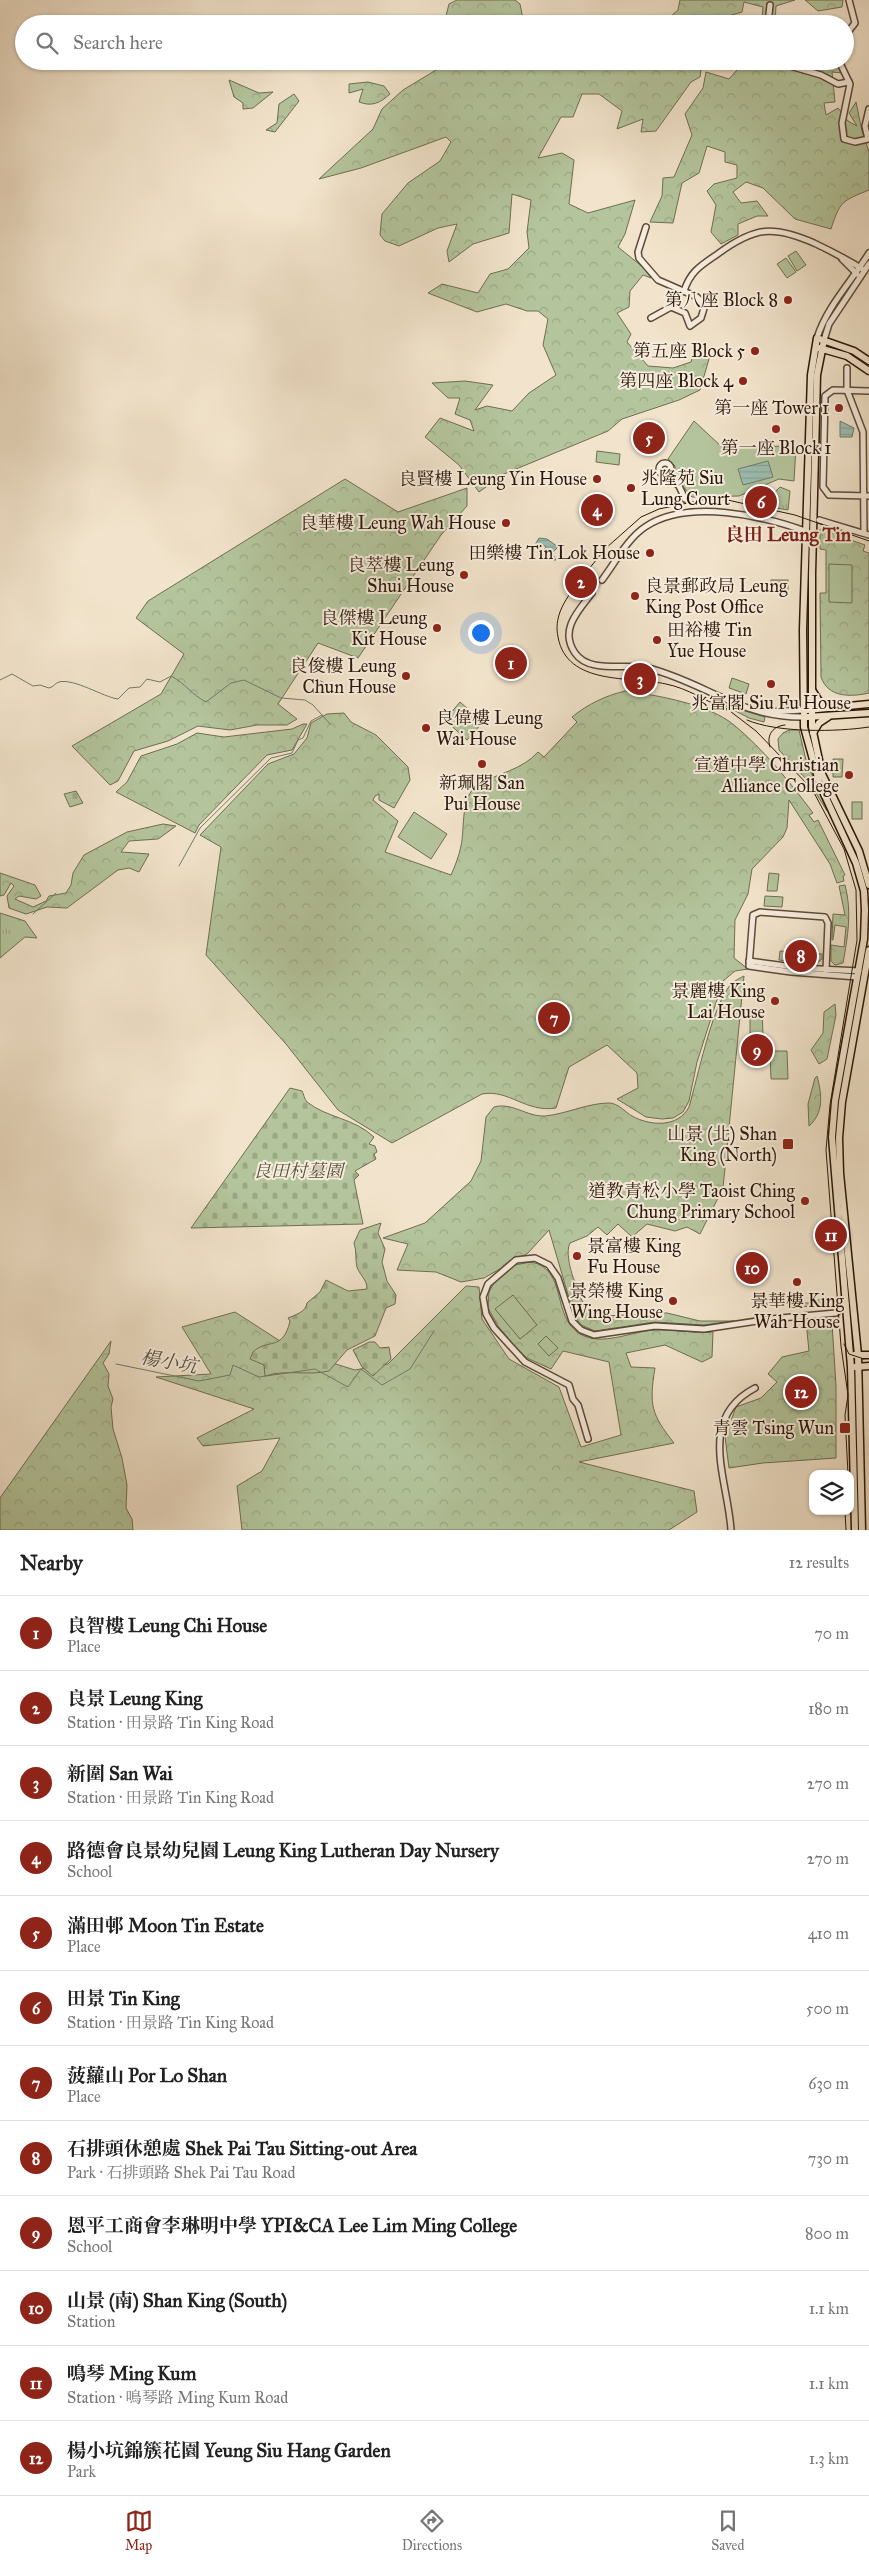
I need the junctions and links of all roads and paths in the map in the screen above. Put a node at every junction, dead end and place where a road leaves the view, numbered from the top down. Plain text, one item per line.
1 (850, 0) edge
2 (770, 5) dead end
3 (769, 15) edge
4 (853, 15) edge
5 (806, 70) edge
6 (843, 70) edge
7 (849, 82) junction
8 (869, 109) edge
9 (646, 228) dead end
10 (869, 253) edge
11 (838, 255) junction
12 (869, 264) edge
13 (862, 269) junction
14 (858, 275) junction
15 (684, 291) junction
16 (651, 318) dead end
17 (820, 339) junction
18 (818, 348) junction
19 (869, 361) edge
20 (847, 368) dead end
21 (869, 371) edge
22 (847, 390) junction
23 (869, 391) edge
24 (666, 474) dead end
25 (866, 496) edge
26 (685, 499) dead end
27 (819, 520) dead end
28 (806, 531) junction
29 (814, 534) junction
30 (866, 534) edge
31 (602, 580) tunnel mouth
32 (592, 593) tunnel mouth
33 (811, 687) junction
34 (869, 704) edge
35 (831, 708) junction
36 (811, 709) junction
37 (869, 713) edge
38 (803, 714) junction
39 (811, 717) junction
40 (828, 717) junction
41 (813, 734) junction
42 (869, 885) edge
43 (869, 950) edge
44 (749, 964) junction
45 (826, 970) junction
46 (864, 975) edge
47 (869, 987) edge
48 (861, 999) junction
49 (846, 1303) junction
50 (836, 1313) junction
51 (848, 1321) junction
52 (857, 1340) junction
53 (869, 1354) edge
54 (850, 1355) junction
55 (858, 1355) junction
56 (869, 1366) edge
57 (855, 1367) junction
58 (755, 1388) dead end
59 (588, 1439) dead end
60 (731, 1530) edge
61 (855, 1530) edge
62 (862, 1530) edge

1 - 4 street
2 - 3 street
5 - 7 street
6 - 7 street
7 - 8 street
9 - 15 street
10 - 13 street
11 - 13 street
11 - 14 street
11 - 15 street
12 - 13 street
13 - 14 street
14 - 17 street
15 - 16 street
17 - 18 main road
17 - 19 main road
18 - 21 main road
18 - 28 main road
18 - 29 main road
20 - 22 street
22 - 23 street
22 - 25 street
22 - 25 street
24 - 26 street
25 - 30 street
27 - 30 street
28 - 29 street
28 - 31 street
28 - 38 main road
29 - 33 main road
32 - 38 street
33 - 35 main road
33 - 36 main road
34 - 35 main road
35 - 36 main road
36 - 38 main road
36 - 39 main road
37 - 40 main road
38 - 39 main road
38 - 46 main road
39 - 40 main road
39 - 41 main road
40 - 41 main road
41 - 42 main road
43 - 46 main road
44 - 45 street
44 - 45 street
44 - 46 street
45 - 46 street
46 - 48 main road
46 - 49 main road
47 - 48 main road
48 - 52 main road
49 - 50 street
49 - 51 main road
50 - 51 street
50 - 59 street
51 - 54 main road
52 - 53 main road
52 - 55 main road
53 - 55 main road
54 - 55 main road
54 - 57 main road
55 - 57 main road
56 - 57 main road
57 - 61 main road
57 - 62 main road
58 - 60 street

